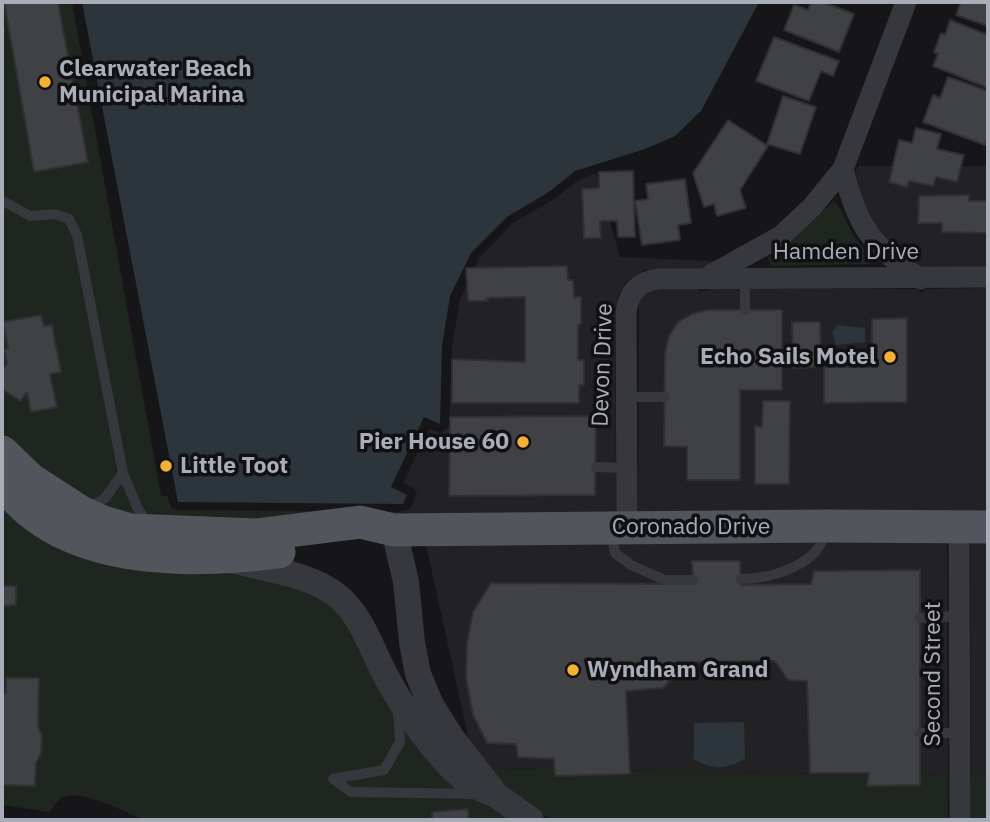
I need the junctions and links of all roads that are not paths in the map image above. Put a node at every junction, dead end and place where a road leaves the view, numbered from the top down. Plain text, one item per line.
1 (906, 2) edge
2 (843, 169) junction
3 (3, 201) edge
4 (704, 278) junction
5 (745, 278) junction
6 (988, 278) edge
7 (921, 279) junction
8 (745, 310) dead end
9 (626, 397) junction
10 (665, 397) dead end
11 (2, 452) edge
12 (596, 467) dead end
13 (627, 468) junction
14 (123, 473) junction
15 (2, 484) edge
16 (81, 512) junction
17 (826, 526) junction
18 (619, 527) junction
19 (973, 527) edge
20 (394, 530) junction
21 (156, 533) junction
22 (228, 559) junction
23 (741, 579) dead end
24 (693, 580) dead end
25 (959, 616) junction
26 (920, 618) dead end
27 (396, 693) junction
28 (920, 733) dead end
29 (959, 733) junction
30 (496, 795) junction
31 (531, 820) edge
32 (960, 820) edge

1 - 2 street, Devon Drive
2 - 4 street, Devon Drive
2 - 7 street
3 - 14 lane
4 - 5 street, Hamden Drive
4 - 9 street, Devon Drive
5 - 7 street, Hamden Drive
5 - 8 lane
6 - 7 street, Hamden Drive
9 - 10 lane
9 - 13 street, Devon Drive
11 - 16 main road, Coronado Drive
12 - 13 lane
13 - 18 street, Devon Drive
14 - 16 lane
14 - 21 lane
15 - 22 main road, Coronado Drive
16 - 21 main road, Coronado Drive
17 - 18 main road, Coronado Drive
17 - 19 main road, Coronado Drive
17 - 23 lane
18 - 20 main road, Coronado Drive
18 - 24 lane
19 - 25 street, Second Street
20 - 21 main road, Coronado Drive
20 - 22 main road, Coronado Drive
20 - 27 street
20 - 30 street
22 - 27 street
25 - 26 lane
25 - 29 street, Second Street
27 - 30 street
27 - 30 lane
28 - 29 lane
29 - 32 street, Second Street
30 - 31 street

